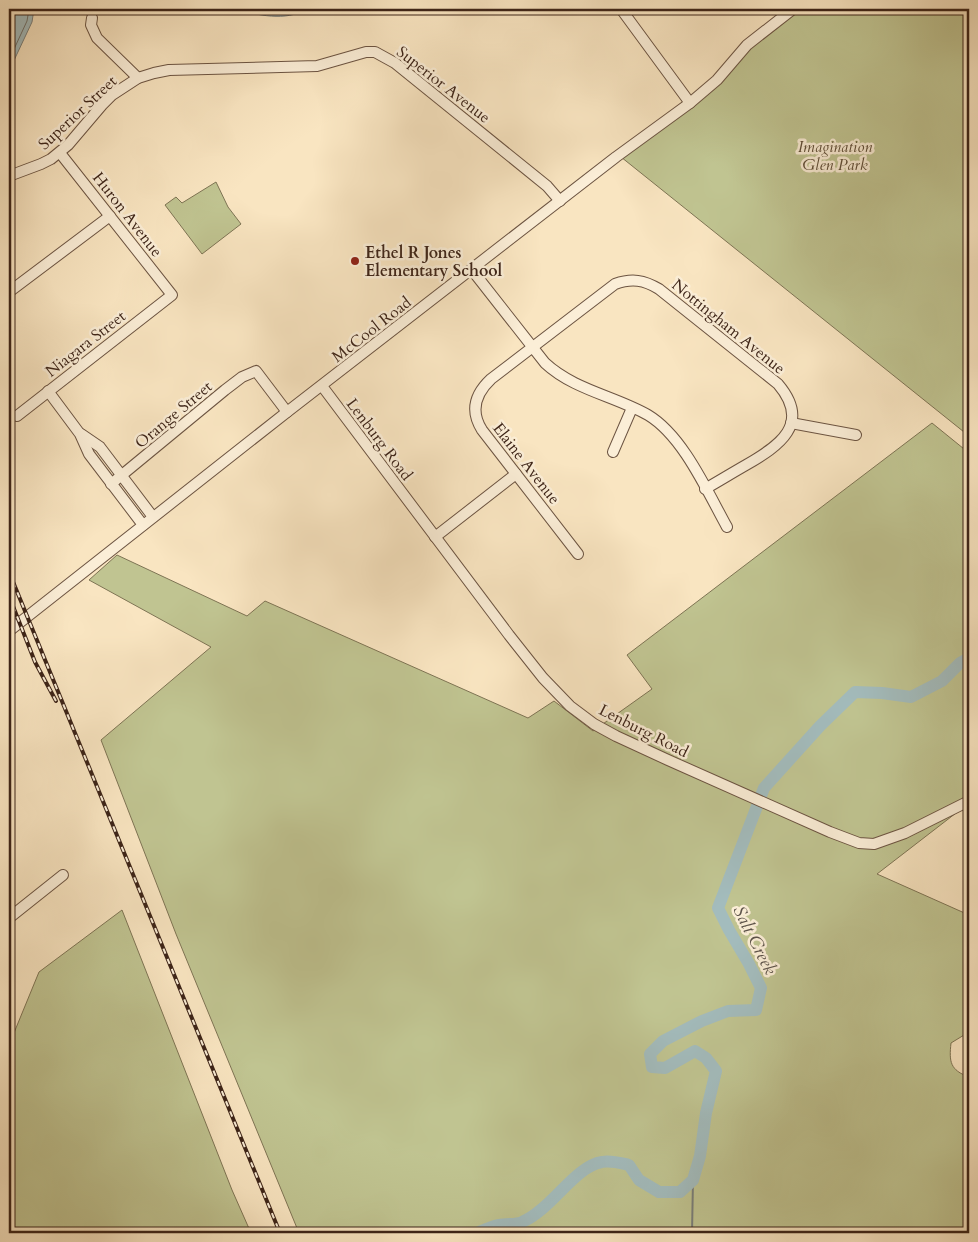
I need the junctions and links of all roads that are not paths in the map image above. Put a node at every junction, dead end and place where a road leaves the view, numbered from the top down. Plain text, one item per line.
1 (621, 9) edge
2 (793, 9) edge
3 (92, 18) dead end
4 (138, 78) junction
5 (690, 103) junction
6 (60, 153) junction
7 (9, 176) edge
8 (560, 201) junction
9 (110, 216) junction
10 (472, 270) junction
11 (9, 292) edge
12 (172, 294) joint
13 (532, 347) junction
14 (322, 386) junction
15 (48, 391) junction
16 (632, 408) junction
17 (288, 412) junction
18 (17, 416) dead end
19 (790, 423) junction
20 (80, 434) junction
21 (856, 435) dead end
22 (613, 452) dead end
23 (516, 474) junction
24 (122, 476) junction
25 (111, 484) junction
26 (706, 489) junction
27 (153, 516) junction
28 (143, 525) junction
29 (727, 527) dead end
30 (436, 537) junction
31 (578, 554) dead end
32 (9, 631) edge
33 (969, 801) edge
34 (63, 875) dead end
35 (9, 918) edge

1 - 5 street
2 - 5 street, McCool Road
3 - 4 street
4 - 6 street, Superior Street
4 - 8 street, Superior Avenue
5 - 8 street, McCool Road
6 - 7 street, Superior Street
6 - 9 street, Huron Avenue
8 - 10 street, McCool Road
9 - 11 street
9 - 12 street, Huron Avenue
10 - 13 street
10 - 14 street, McCool Road
12 - 15 street, Niagara Street
13 - 16 street
13 - 19 street, Nottingham Avenue
13 - 23 street, Elaine Avenue
14 - 17 street, McCool Road
14 - 30 street, Lenburg Road
15 - 18 street, Niagara Street
15 - 20 street
16 - 22 street
16 - 26 street
17 - 24 street, Orange Street
17 - 27 street, McCool Road
19 - 21 street
19 - 26 street
20 - 24 street
20 - 25 street
23 - 30 street
23 - 31 street, Elaine Avenue
24 - 25 street, Orange Street
24 - 27 street
25 - 28 street
26 - 29 street
27 - 28 street, McCool Road
28 - 32 street, McCool Road
30 - 33 street, Lenburg Road
34 - 35 street

